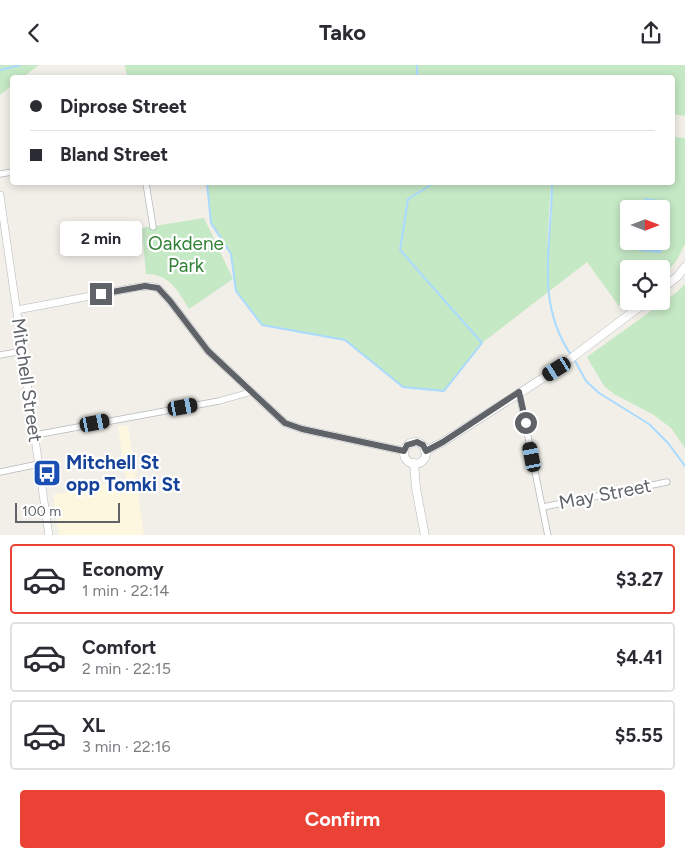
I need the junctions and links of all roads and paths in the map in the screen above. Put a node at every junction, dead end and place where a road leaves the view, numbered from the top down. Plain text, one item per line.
1 (146, 185) edge
2 (0, 195) edge
3 (153, 227) dead end
4 (3, 242) edge
5 (685, 267) edge
6 (670, 283) edge
7 (17, 310) junction
8 (635, 310) edge
9 (23, 351) junction
10 (0, 355) edge
11 (251, 392) junction
12 (519, 392) junction
13 (35, 435) junction
14 (404, 451) junction
15 (426, 451) junction
16 (414, 463) junction
17 (39, 464) junction
18 (0, 472) edge
19 (668, 482) dead end
20 (542, 507) junction
21 (49, 535) edge
22 (426, 535) edge
23 (548, 535) edge

1 - 3 street
2 - 4 street, Mitchell Street
4 - 7 street, Mitchell Street
5 - 6 main road
7 - 9 street, Mitchell Street
7 - 11 street
8 - 12 main road
9 - 10 street
9 - 13 street, Mitchell Street
11 - 13 street
11 - 14 street
12 - 15 main road
12 - 20 street
13 - 17 street, Mitchell Street
14 - 15 main road
14 - 16 main road
15 - 16 main road
16 - 22 main road
17 - 18 street
17 - 21 street, Mitchell Street
19 - 20 street, May Street
20 - 23 street

